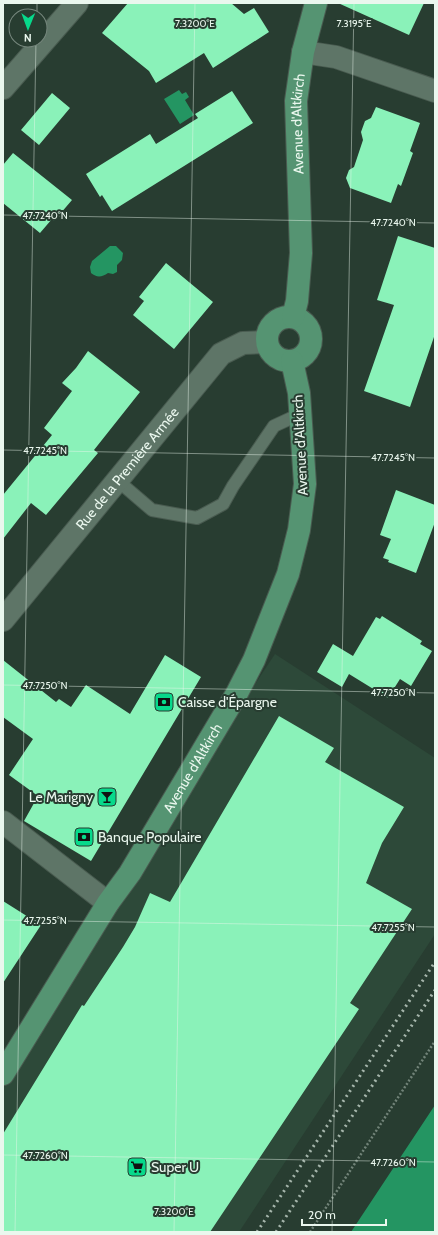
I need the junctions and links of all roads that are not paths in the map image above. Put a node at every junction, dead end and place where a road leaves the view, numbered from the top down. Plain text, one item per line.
1 (77, 3) edge
2 (316, 3) edge
3 (303, 52) junction
4 (3, 88) edge
5 (435, 91) edge
6 (293, 317) junction
7 (266, 342) junction
8 (292, 361) junction
9 (300, 414) junction
10 (117, 480) junction
11 (3, 620) edge
12 (3, 822) edge
13 (108, 903) junction
14 (3, 1074) edge

1 - 4 street
2 - 3 main road, Avenue d'Altkirch
3 - 5 street
3 - 6 main road, Avenue d'Altkirch
6 - 7 main road
6 - 8 main road
7 - 8 main road
7 - 10 street, Rue de la Première Armée
8 - 9 main road, Avenue d'Altkirch
9 - 10 lane
9 - 13 main road, Avenue d'Altkirch
10 - 11 street, Rue de la Première Armée
12 - 13 street
13 - 14 main road, Avenue d'Altkirch

